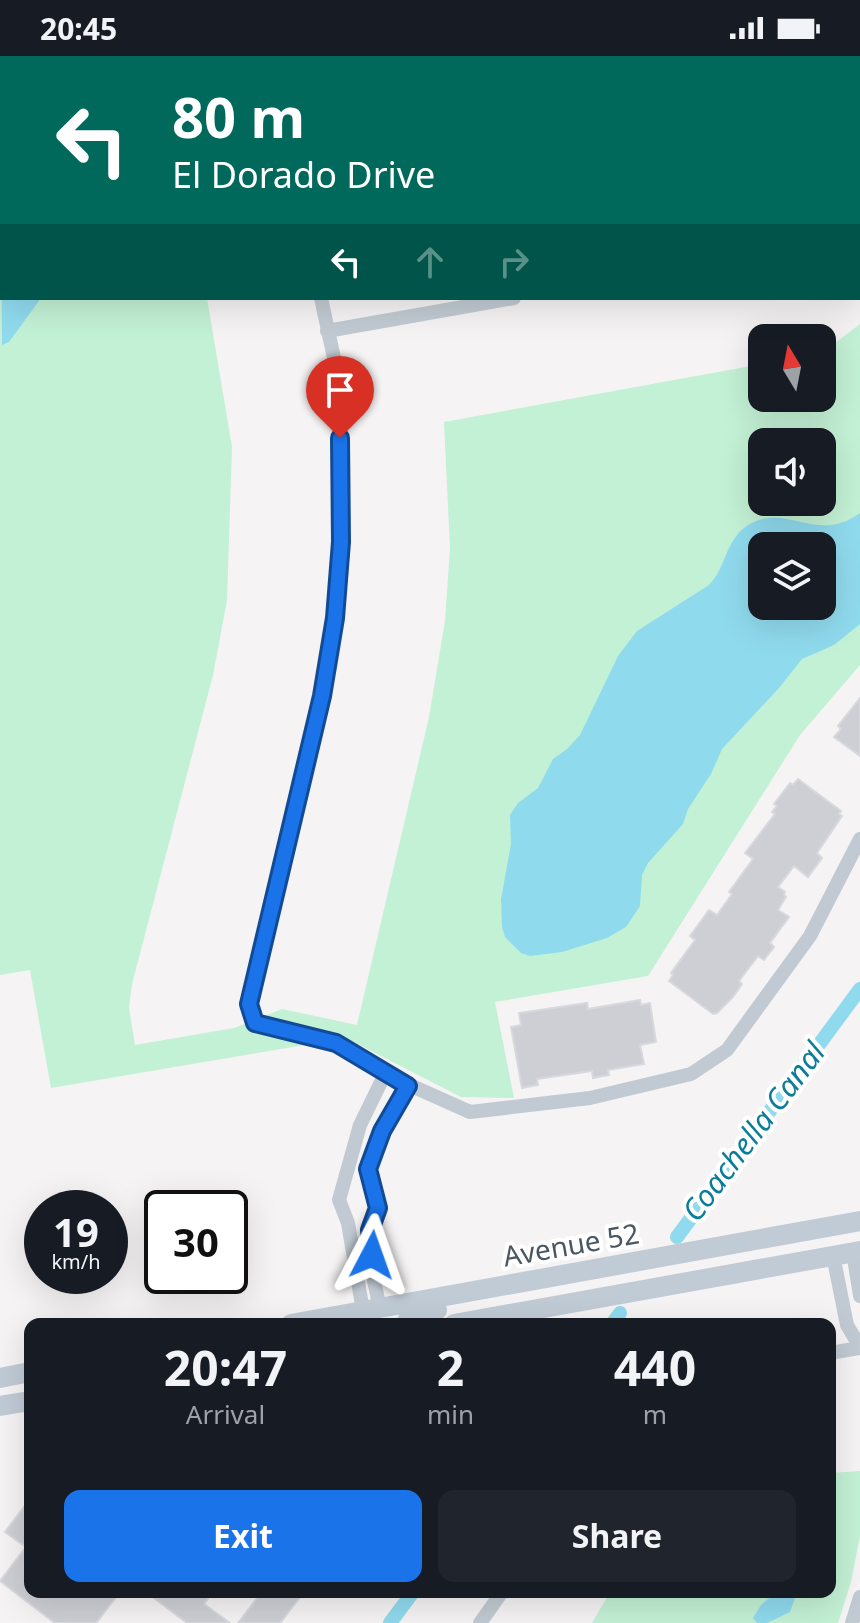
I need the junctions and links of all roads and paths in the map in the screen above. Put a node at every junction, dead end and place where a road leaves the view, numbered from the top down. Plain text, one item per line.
1 (321, 300) edge
2 (492, 300) edge
3 (437, 305) edge
4 (327, 331) junction
5 (860, 839) edge
6 (385, 1074) junction
7 (408, 1086) junction
8 (345, 1186) junction
9 (373, 1187) junction
10 (860, 1221) edge
11 (849, 1249) edge
12 (532, 1281) junction
13 (860, 1296) edge
14 (372, 1314) edge
15 (340, 1318) edge
16 (409, 1318) edge
17 (486, 1318) edge
18 (860, 1347) edge
19 (836, 1352) edge
20 (24, 1373) edge
21 (0, 1378) edge
22 (24, 1385) edge
23 (0, 1389) edge
24 (24, 1402) edge
25 (0, 1406) edge
26 (860, 1597) edge
27 (498, 1598) edge
28 (480, 1623) edge
29 (852, 1623) edge

1 - 4 street
2 - 3 street
3 - 4 street
4 - 6 street
5 - 7 street
6 - 7 street
6 - 8 street
7 - 9 street
8 - 9 street
8 - 14 street
9 - 14 street
10 - 12 main road, Avenue 52
11 - 13 street
11 - 17 main road, Avenue 52
11 - 18 street
12 - 14 main road, Avenue 52
12 - 16 main road
14 - 15 main road, Avenue 52
18 - 19 street
20 - 21 main road
22 - 23 main road
24 - 25 main road
26 - 29 street
27 - 28 street

